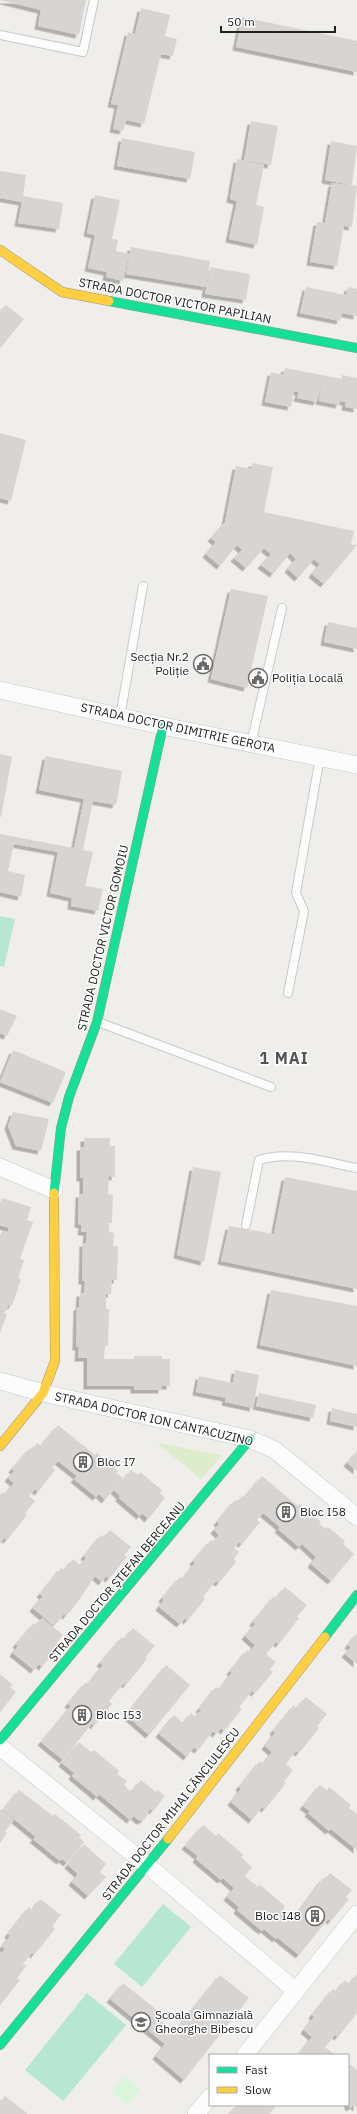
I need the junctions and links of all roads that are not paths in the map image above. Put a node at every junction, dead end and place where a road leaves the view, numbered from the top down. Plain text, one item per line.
1 (94, 0) edge
2 (0, 35) edge
3 (0, 250) edge
4 (357, 348) edge
5 (143, 586) dead end
6 (282, 608) dead end
7 (0, 690) edge
8 (120, 717) junction
9 (162, 726) junction
10 (251, 744) junction
11 (320, 757) junction
12 (357, 765) edge
13 (288, 994) dead end
14 (97, 1022) junction
15 (271, 1087) dead end
16 (0, 1167) edge
17 (357, 1168) edge
18 (54, 1190) junction
19 (246, 1225) dead end
20 (0, 1381) edge
21 (43, 1393) junction
22 (250, 1438) junction
23 (0, 1446) edge
24 (357, 1518) edge
25 (357, 1595) edge
26 (0, 1740) edge
27 (0, 1747) edge
28 (147, 1865) junction
29 (357, 1914) edge
30 (296, 1991) junction
31 (0, 2045) edge
32 (246, 2054) edge
33 (209, 2098) edge
34 (196, 2114) edge

1 - 2 lane
3 - 4 street, STRADA DOCTOR VICTOR PAPILIAN
5 - 8 lane
6 - 10 lane
7 - 8 street, STRADA DOCTOR DIMITRIE GEROTA
8 - 9 street, STRADA DOCTOR DIMITRIE GEROTA
9 - 10 street, STRADA DOCTOR DIMITRIE GEROTA
9 - 14 street, STRADA DOCTOR VICTOR GOMOIU
10 - 11 street, STRADA DOCTOR DIMITRIE GEROTA
11 - 12 street, STRADA DOCTOR DIMITRIE GEROTA
11 - 13 lane
14 - 15 lane
14 - 18 street, STRADA DOCTOR VICTOR GOMOIU
16 - 18 street
17 - 19 lane
18 - 21 street, STRADA DOCTOR VICTOR GOMOIU
20 - 21 street, STRADA DOCTOR ION CANTACUZINO
21 - 22 street, STRADA DOCTOR ION CANTACUZINO
21 - 23 street, STRADA DOCTOR VICTOR GOMOIU
22 - 24 street, STRADA DOCTOR ION CANTACUZINO
22 - 26 street, STRADA DOCTOR ȘTEFAN BERCEANU
25 - 28 street, STRADA DOCTOR MIHAI CĂNCIULESCU
27 - 28 street
28 - 30 street
28 - 31 street, STRADA DOCTOR MIHAI CĂNCIULESCU
29 - 30 street
30 - 32 street
33 - 34 street

